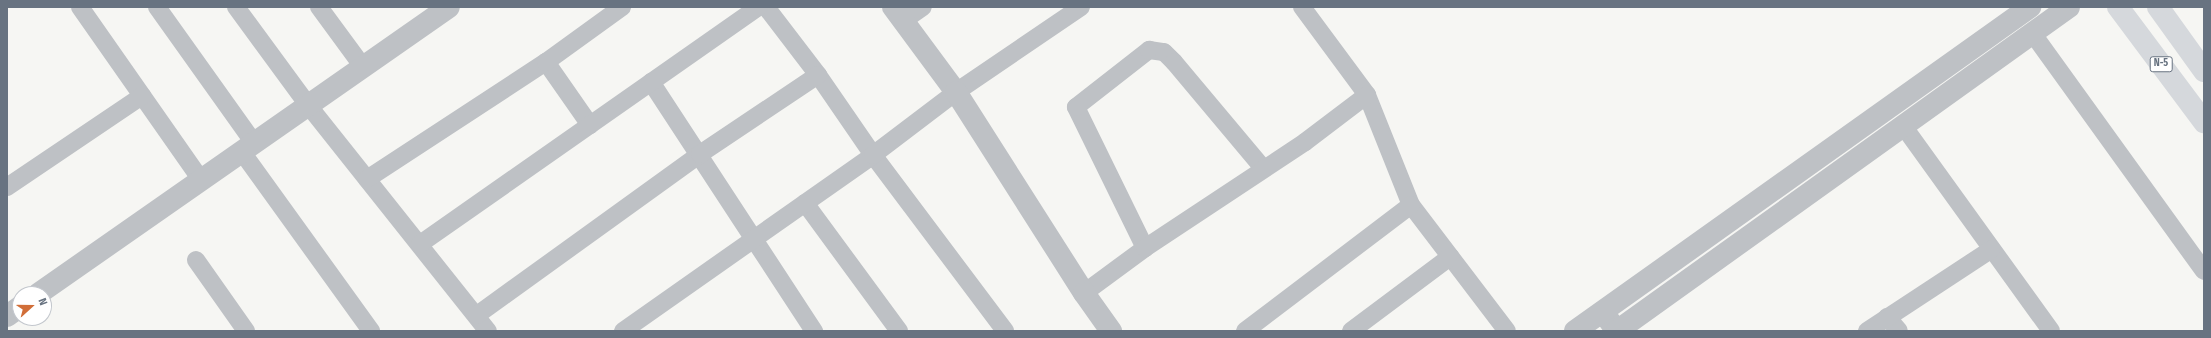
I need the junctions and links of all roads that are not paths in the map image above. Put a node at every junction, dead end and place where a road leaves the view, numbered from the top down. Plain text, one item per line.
1 (80, 7) edge
2 (157, 7) edge
3 (236, 7) edge
4 (319, 7) edge
5 (449, 7) edge
6 (622, 7) edge
7 (760, 7) edge
8 (766, 7) edge
9 (923, 7) edge
10 (1081, 7) edge
11 (1302, 7) edge
12 (2030, 7) edge
13 (2069, 7) edge
14 (2118, 7) edge
15 (2158, 7) edge
16 (898, 14) edge
17 (2033, 34) junction
18 (546, 62) junction
19 (363, 67) junction
20 (2204, 71) edge
21 (818, 75) junction
22 (651, 82) junction
23 (956, 92) junction
24 (1367, 95) junction
25 (142, 96) junction
26 (308, 105) junction
27 (2204, 122) edge
28 (590, 125) junction
29 (1904, 127) junction
30 (248, 148) junction
31 (700, 154) junction
32 (873, 155) junction
33 (1264, 168) junction
34 (367, 178) junction
35 (201, 180) junction
36 (7, 187) edge
37 (805, 203) junction
38 (1411, 205) junction
39 (754, 240) junction
40 (420, 244) junction
41 (1145, 248) junction
42 (1992, 249) junction
43 (1450, 257) junction
44 (196, 260) dead end
45 (2204, 271) edge
46 (49, 286) edge
47 (1084, 293) junction
48 (1603, 312) junction
49 (477, 315) junction
50 (1888, 316) junction
51 (242, 329) edge
52 (371, 331) edge
53 (488, 331) edge
54 (622, 331) edge
55 (814, 331) edge
56 (899, 331) edge
57 (1005, 331) edge
58 (1111, 331) edge
59 (1245, 331) edge
60 (1351, 331) edge
61 (1507, 331) edge
62 (1575, 331) edge
63 (1617, 331) edge
64 (1867, 331) edge
65 (1898, 331) edge
66 (2051, 331) edge

1 - 25 street
2 - 30 street
3 - 26 street
4 - 19 street
5 - 19 street
6 - 18 street
7 - 22 street
8 - 21 street
9 - 16 street
10 - 23 street
11 - 24 street
12 - 48 street
13 - 17 street
14 - 27 highway, N-5
15 - 20 highway, N-5
16 - 23 street
17 - 29 street
17 - 45 street
18 - 28 street
18 - 34 street
19 - 26 street
21 - 31 street
21 - 32 street
22 - 28 street
22 - 31 street
23 - 32 street
23 - 47 street
24 - 33 street
24 - 38 street
25 - 35 street
25 - 36 street
26 - 30 street
26 - 34 street
28 - 40 street
29 - 42 street
29 - 63 street
30 - 35 street
30 - 52 street
31 - 39 street
31 - 49 street
32 - 37 street
32 - 57 street
33 - 41 street
33 - 41 street
34 - 40 street
35 - 46 street
37 - 39 street
37 - 56 street
38 - 43 street
38 - 59 street
39 - 54 street
39 - 55 street
40 - 49 street
41 - 47 street
42 - 50 street
42 - 66 street
43 - 60 street
43 - 61 street
44 - 51 street
47 - 58 street
48 - 62 street
48 - 63 street
49 - 53 street
50 - 64 street
50 - 65 street

